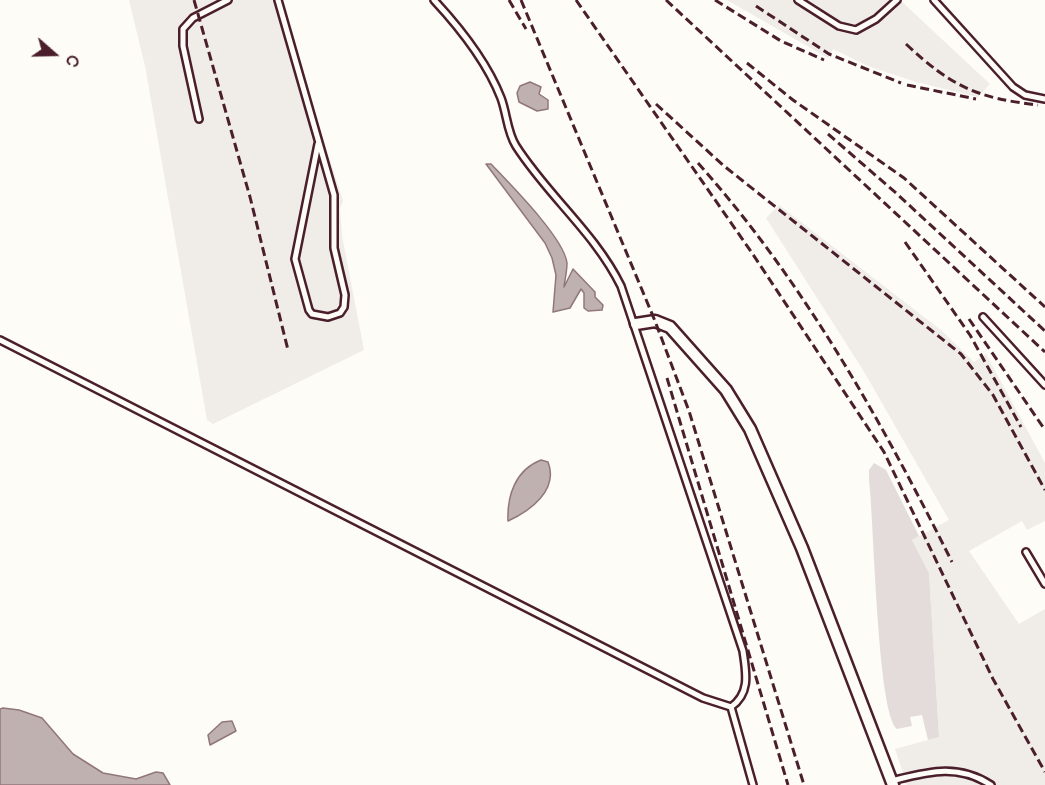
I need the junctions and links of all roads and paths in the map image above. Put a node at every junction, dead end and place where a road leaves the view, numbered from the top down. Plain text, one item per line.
1 (228, 0) edge
2 (278, 0) edge
3 (434, 0) edge
4 (798, 0) edge
5 (897, 0) edge
6 (934, 0) edge
7 (1045, 99) edge
8 (199, 119) dead end
9 (318, 144) junction
10 (984, 317) dead end
11 (636, 324) junction
12 (0, 340) edge
13 (1045, 385) edge
14 (1026, 552) dead end
15 (1045, 584) edge
16 (731, 706) junction
17 (892, 783) edge
18 (753, 785) edge
19 (992, 785) edge

1 - 8 lane
2 - 9 lane
3 - 11 lane
4 - 5 lane
6 - 7 lane
9 - 9 lane
10 - 13 lane
11 - 16 lane
11 - 17 street
12 - 16 lane
14 - 15 lane
16 - 18 lane
17 - 19 lane

